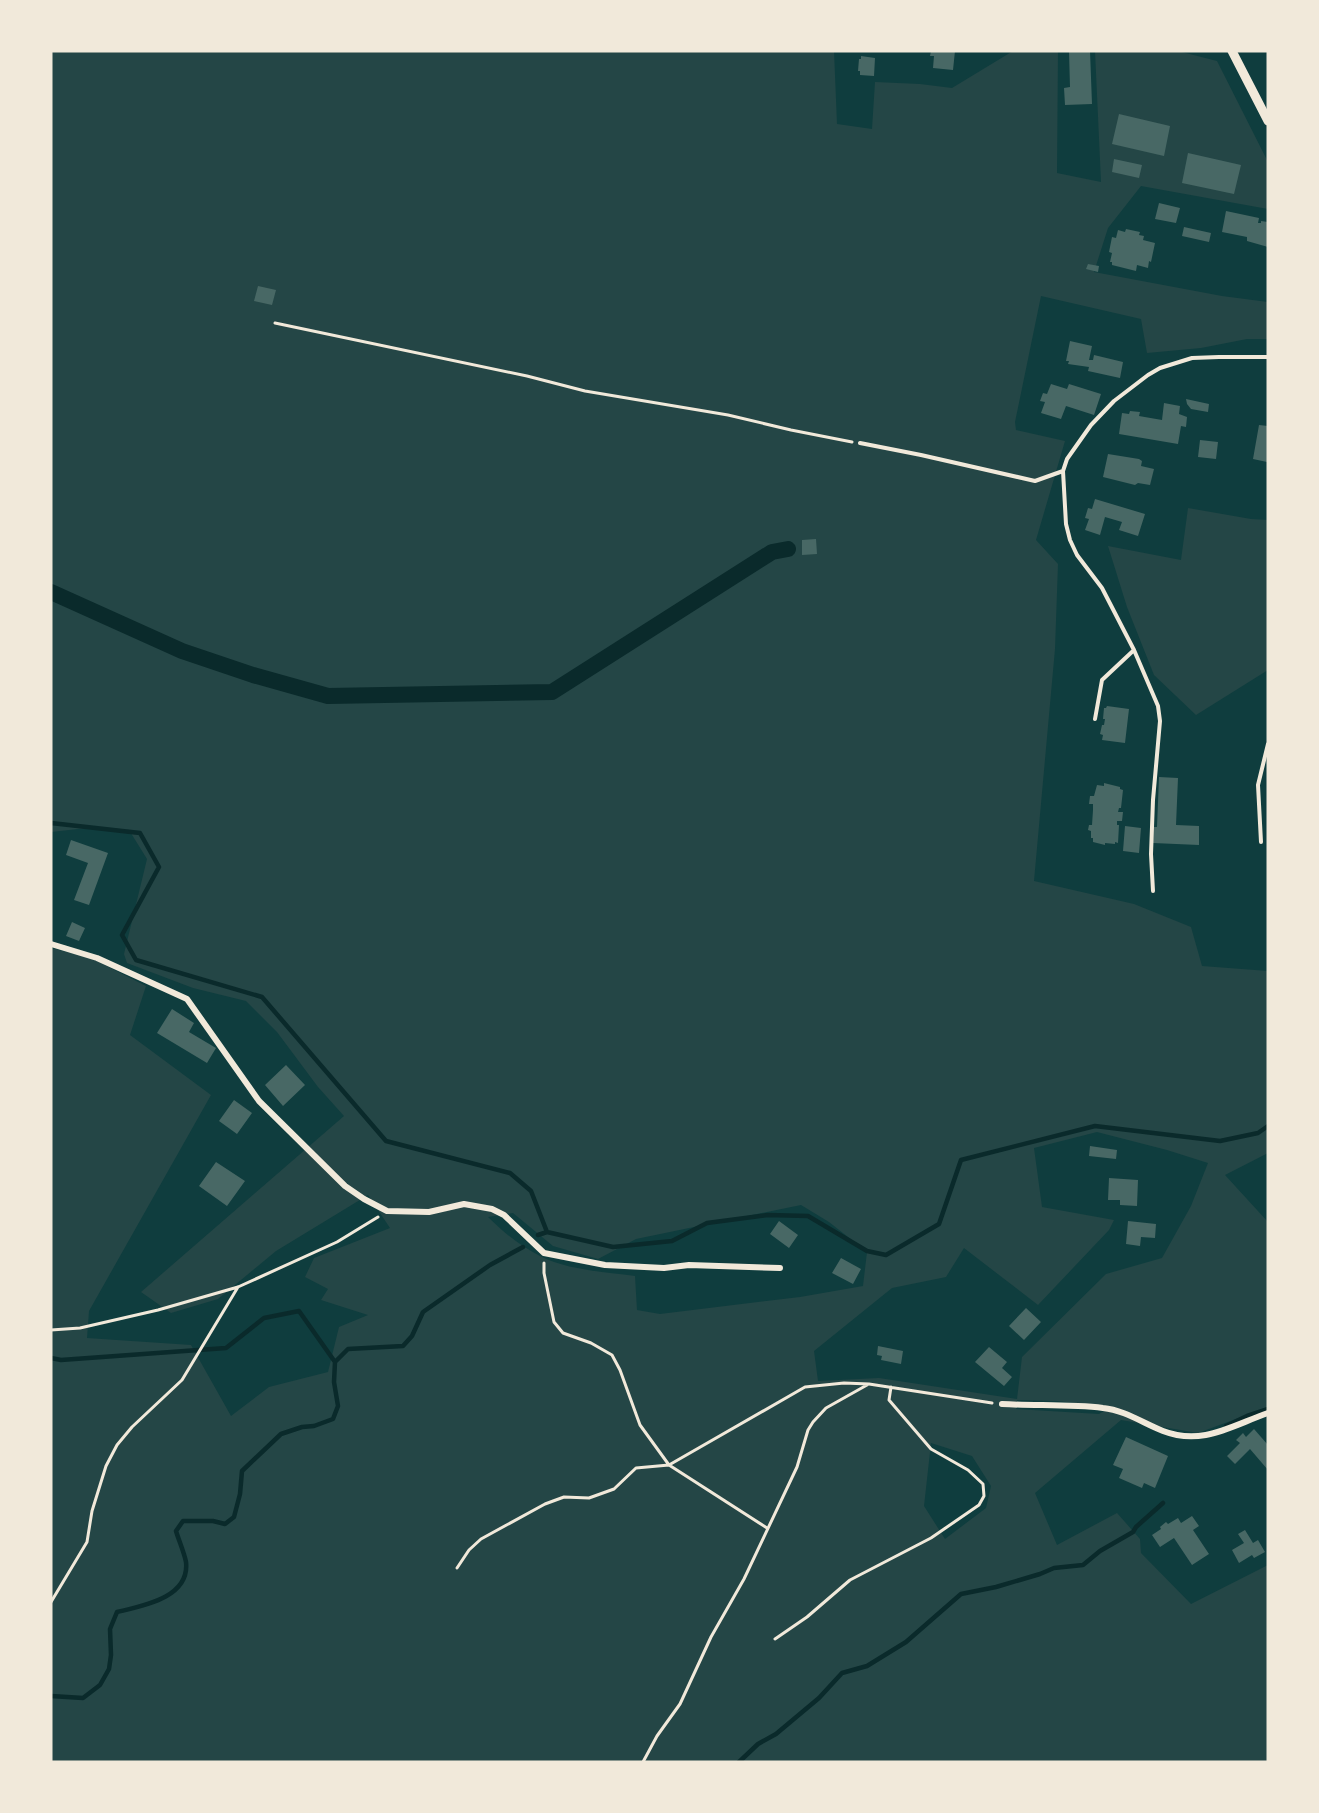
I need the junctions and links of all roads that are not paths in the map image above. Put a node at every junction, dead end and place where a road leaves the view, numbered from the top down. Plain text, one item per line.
1 (1232, 51) edge
2 (1268, 121) edge
3 (1268, 357) edge
4 (860, 443) road end
5 (1063, 471) junction
6 (1134, 650) junction
7 (1095, 719) dead end
8 (1268, 744) edge
9 (1261, 842) dead end
10 (1154, 891) dead end
11 (51, 944) edge
12 (780, 1268) dead end
13 (1002, 1404) road end
14 (1268, 1413) edge

1 - 2 street
3 - 5 lane
4 - 5 lane
5 - 6 lane
6 - 7 lane
6 - 10 lane
8 - 9 lane
11 - 12 street
13 - 14 street

